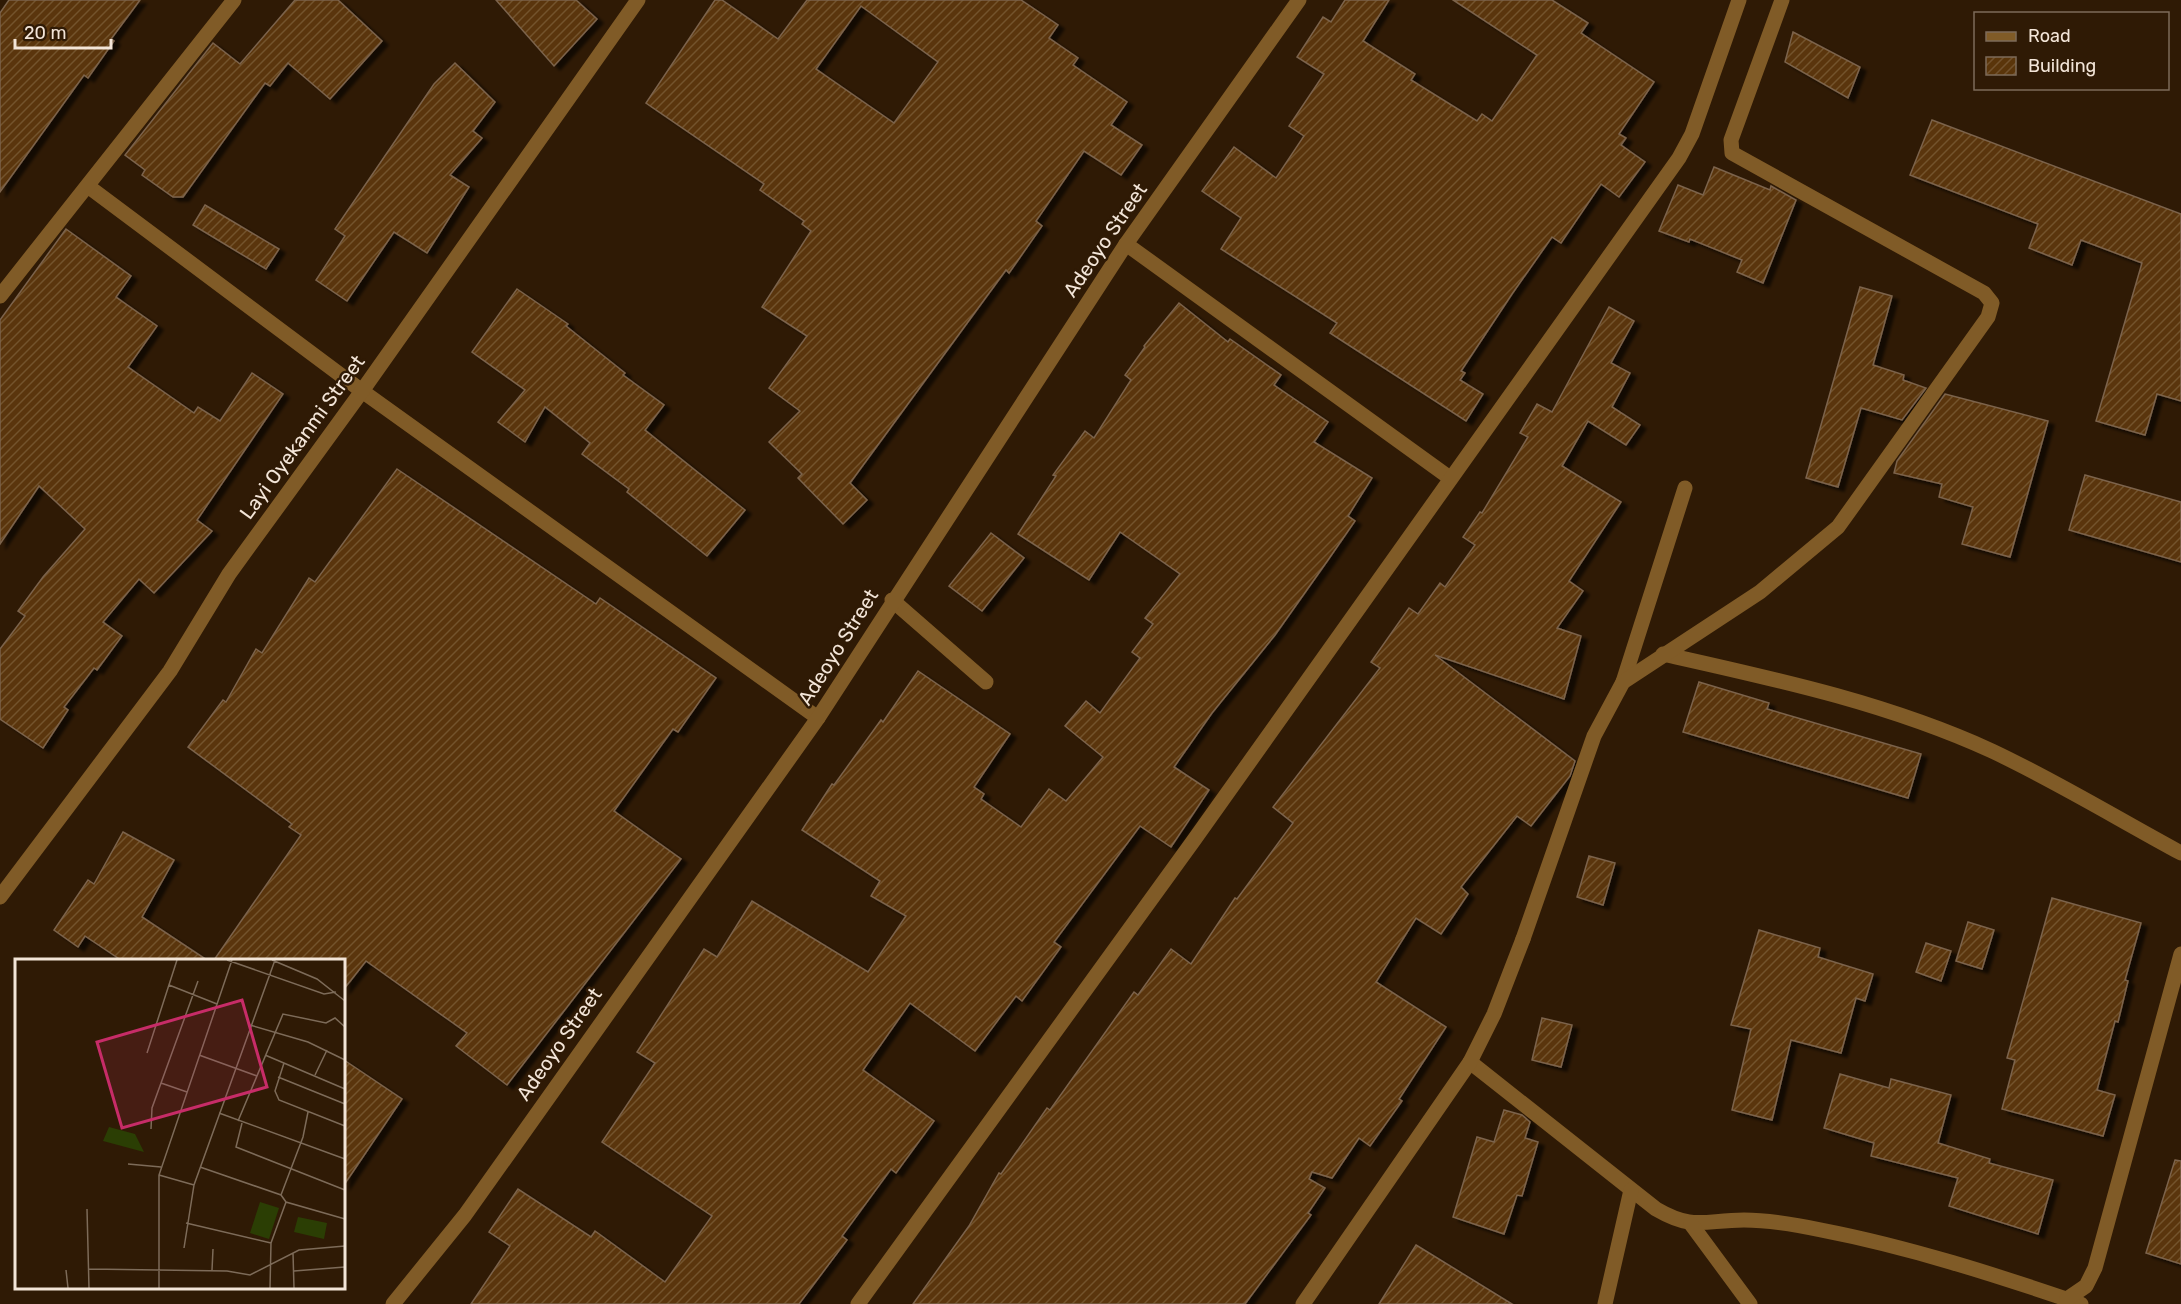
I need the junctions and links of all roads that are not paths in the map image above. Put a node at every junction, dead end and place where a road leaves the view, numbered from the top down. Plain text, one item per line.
1 (234, 0) edge
2 (638, 0) edge
3 (1299, 0) edge
4 (1739, 0) edge
5 (1782, 0) edge
6 (89, 187) junction
7 (1126, 244) junction
8 (0, 296) edge
9 (362, 391) junction
10 (1450, 477) junction
11 (1685, 488) dead end
12 (892, 600) junction
13 (1663, 654) junction
14 (986, 682) dead end
15 (1623, 682) junction
16 (818, 718) junction
17 (2181, 853) edge
18 (0, 897) edge
19 (2181, 954) edge
20 (1470, 1062) junction
21 (1631, 1190) junction
22 (1691, 1224) junction
23 (2074, 1302) edge
24 (393, 1304) edge
25 (858, 1304) edge
26 (1303, 1304) edge
27 (1605, 1304) edge
28 (1750, 1304) edge

1 - 6 street
2 - 9 street, Layi Oyekanmi Street
3 - 7 street, Adeoyo Street
4 - 10 street
5 - 13 street
6 - 8 street
6 - 9 street
7 - 10 street
7 - 12 street, Adeoyo Street
9 - 16 street
9 - 18 street, Layi Oyekanmi Street
10 - 25 street
11 - 15 street
12 - 14 street
12 - 16 street, Adeoyo Street
13 - 15 street
13 - 17 street
15 - 20 street
16 - 24 street, Adeoyo Street
19 - 23 street
20 - 21 street
20 - 26 street
21 - 22 street
21 - 27 street
22 - 23 street
22 - 28 street

